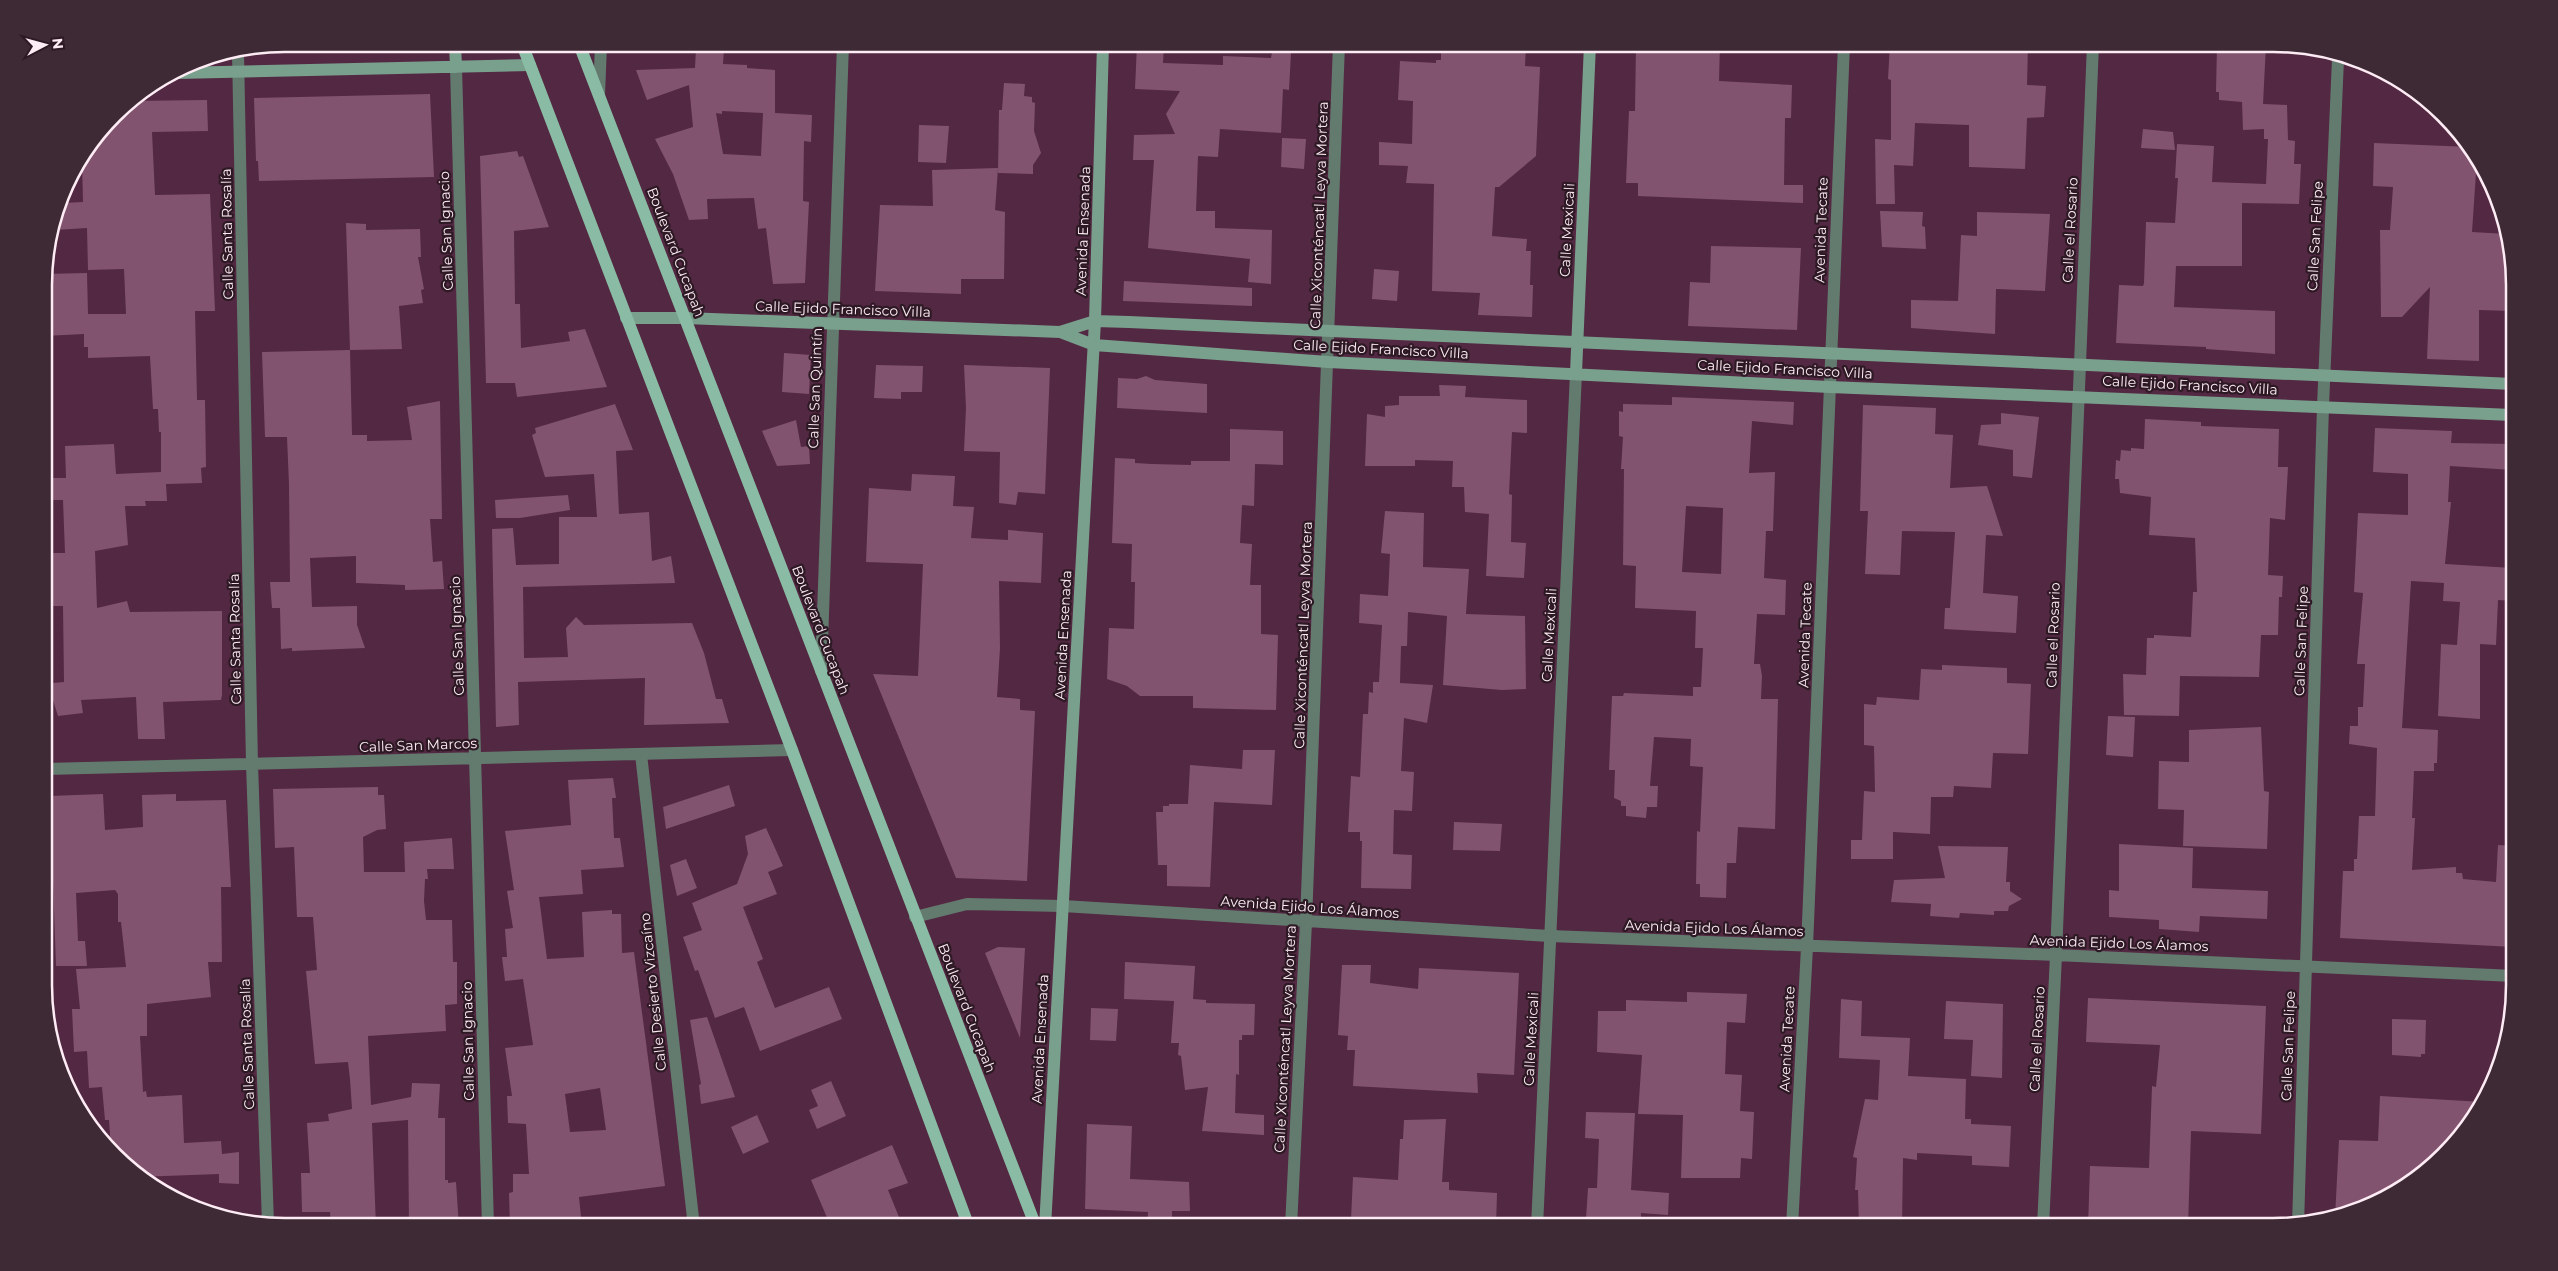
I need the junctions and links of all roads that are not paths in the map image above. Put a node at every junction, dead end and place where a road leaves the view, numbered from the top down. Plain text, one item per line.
1 (455, 52) edge
2 (525, 52) edge
3 (582, 52) edge
4 (601, 52) edge
5 (843, 52) edge
6 (1103, 52) edge
7 (1339, 52) edge
8 (1590, 52) edge
9 (1844, 52) edge
10 (2093, 52) edge
11 (238, 57) edge
12 (2338, 62) edge
13 (530, 65) junction
14 (456, 67) junction
15 (190, 73) edge
16 (239, 73) junction
17 (598, 95) junction
18 (626, 318) junction
19 (685, 318) junction
20 (1096, 322) junction
21 (832, 325) junction
22 (1330, 330) junction
23 (1060, 332) junction
24 (1577, 341) junction
25 (1094, 346) junction
26 (1831, 352) junction
27 (1328, 362) junction
28 (2079, 364) junction
29 (1576, 373) junction
30 (2324, 375) junction
31 (2506, 384) edge
32 (1830, 387) junction
33 (2077, 396) junction
34 (2322, 406) junction
35 (2506, 415) edge
36 (821, 674) junction
37 (792, 750) junction
38 (641, 754) junction
39 (476, 758) junction
40 (252, 764) junction
41 (52, 769) edge
42 (1062, 906) junction
43 (915, 917) junction
44 (1306, 922) junction
45 (1550, 936) junction
46 (1807, 947) junction
47 (2056, 955) junction
48 (2306, 966) junction
49 (2506, 976) edge
50 (2298, 1217) edge
51 (268, 1218) edge
52 (488, 1218) edge
53 (693, 1218) edge
54 (966, 1218) edge
55 (1032, 1218) edge
56 (1045, 1218) edge
57 (1291, 1218) edge
58 (1537, 1218) edge
59 (1792, 1218) edge
60 (2043, 1218) edge

1 - 14 street, Calle San Ignacio
2 - 13 main road
3 - 17 main road, Boulevard Cucapah
4 - 17 street
5 - 21 street, Calle San Quintín
6 - 20 street, Avenida Ensenada
7 - 22 street, Calle Xiconténcatl Leyva Mortera
8 - 24 street, Calle Mexicali
9 - 26 street, Avenida Tecate
10 - 28 street, Calle el Rosario
11 - 16 street, Calle Santa Rosalía
12 - 30 street, Calle San Felipe
13 - 14 street
13 - 18 main road
14 - 16 street
14 - 39 street, Calle San Ignacio
15 - 16 street
16 - 40 street, Calle Santa Rosalía
17 - 19 main road, Boulevard Cucapah
18 - 19 street, Calle Ejido Francisco Villa
18 - 37 main road
19 - 21 street, Calle Ejido Francisco Villa
19 - 36 main road, Boulevard Cucapah
20 - 22 street, Calle Ejido Francisco Villa
20 - 23 street, Calle Ejido Francisco Villa
20 - 25 street, Avenida Ensenada
21 - 23 street, Calle Ejido Francisco Villa
21 - 36 street, Calle San Quintín
22 - 24 street, Calle Ejido Francisco Villa
22 - 27 street, Calle Xiconténcatl Leyva Mortera
23 - 25 street, Calle Ejido Francisco Villa
24 - 26 street, Calle Ejido Francisco Villa
24 - 29 street, Calle Mexicali
25 - 27 street, Calle Ejido Francisco Villa
25 - 42 street, Avenida Ensenada
26 - 28 street, Calle Ejido Francisco Villa
26 - 32 street, Avenida Tecate
27 - 29 street, Calle Ejido Francisco Villa
27 - 44 street, Calle Xiconténcatl Leyva Mortera
28 - 30 street, Calle Ejido Francisco Villa
28 - 33 street, Calle el Rosario
29 - 32 street, Calle Ejido Francisco Villa
29 - 45 street, Calle Mexicali
30 - 31 street, Calle Ejido Francisco Villa
30 - 34 street, Calle San Felipe
32 - 33 street, Calle Ejido Francisco Villa
32 - 46 street, Avenida Tecate
33 - 34 street, Calle Ejido Francisco Villa
33 - 47 street, Calle el Rosario
34 - 35 street, Calle Ejido Francisco Villa
34 - 48 street, Calle San Felipe
36 - 43 main road, Boulevard Cucapah
37 - 38 street, Calle San Marcos
37 - 54 main road
38 - 39 street, Calle San Marcos
38 - 53 street, Calle Desierto Vizcaíno
39 - 40 street, Calle San Marcos
39 - 52 street, Calle San Ignacio
40 - 41 street, Calle San Marcos
40 - 51 street, Calle Santa Rosalía
42 - 43 street, Avenida Ejido Los Álamos
42 - 44 street, Avenida Ejido Los Álamos
42 - 56 street, Avenida Ensenada
43 - 55 main road, Boulevard Cucapah
44 - 45 street, Avenida Ejido Los Álamos
44 - 57 street, Calle Xiconténcatl Leyva Mortera
45 - 46 street, Avenida Ejido Los Álamos
45 - 58 street, Calle Mexicali
46 - 47 street, Avenida Ejido Los Álamos
46 - 59 street, Avenida Tecate
47 - 48 street, Avenida Ejido Los Álamos
47 - 60 street, Calle el Rosario
48 - 49 street, Avenida Ejido Los Álamos
48 - 50 street, Calle San Felipe

